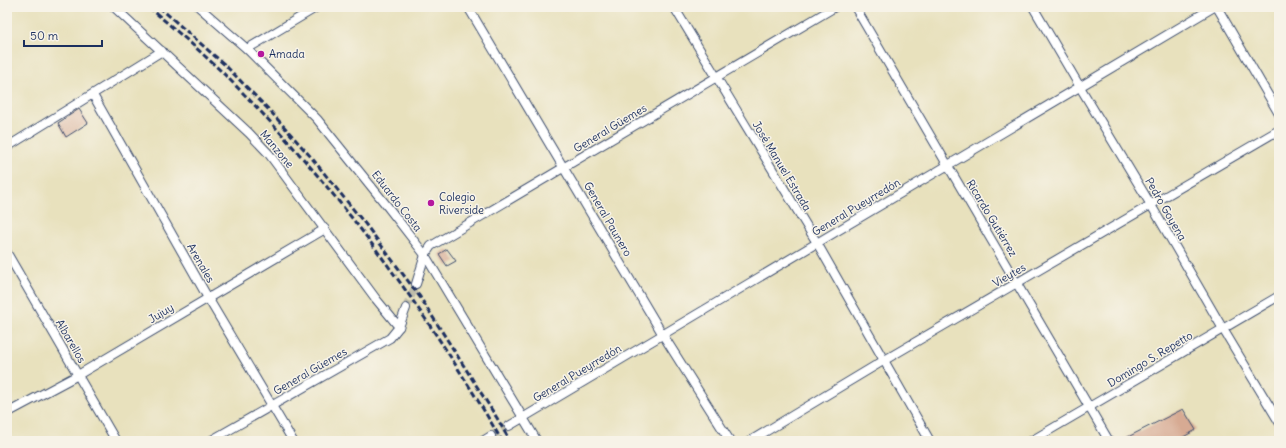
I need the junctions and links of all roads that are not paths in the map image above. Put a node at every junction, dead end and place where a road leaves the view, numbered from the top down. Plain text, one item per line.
1 (114, 7) edge
2 (199, 7) edge
3 (317, 7) edge
4 (468, 7) edge
5 (674, 7) edge
6 (835, 7) edge
7 (854, 7) edge
8 (1034, 7) edge
9 (1215, 7) edge
10 (247, 48) junction
11 (162, 52) junction
12 (716, 77) junction
13 (1080, 87) junction
14 (93, 95) junction
15 (1279, 114) edge
16 (1279, 130) edge
17 (7, 148) edge
18 (948, 165) junction
19 (564, 167) junction
20 (1151, 205) junction
21 (325, 229) junction
22 (817, 244) junction
23 (7, 253) edge
24 (425, 255) junction
25 (1018, 283) junction
26 (416, 284) tunnel mouth
27 (1279, 296) edge
28 (208, 298) junction
29 (406, 308) tunnel mouth
30 (399, 327) junction
31 (1223, 329) junction
32 (663, 335) junction
33 (883, 361) junction
34 (78, 375) junction
35 (272, 405) junction
36 (1090, 408) junction
37 (7, 413) edge
38 (524, 418) junction
39 (1279, 422) edge
40 (508, 426) tunnel mouth
41 (491, 436) tunnel mouth
42 (116, 441) edge
43 (210, 441) edge
44 (293, 441) edge
45 (483, 441) edge
46 (537, 441) edge
47 (730, 441) edge
48 (750, 441) edge
49 (930, 441) edge
50 (1031, 441) edge
51 (1109, 441) edge

1 - 11 street, Manzone
2 - 10 street, Eduardo Costa
3 - 10 street
4 - 19 street, General Paunero
5 - 12 street, José Manuel Estrada
6 - 12 street, General Güemes
7 - 18 street, Ricardo Gutiérrez
8 - 13 street, Pedro Goyena
9 - 13 street, General Pueyrredón
9 - 15 street
10 - 24 street, Eduardo Costa
11 - 14 street
11 - 21 street, Manzone
12 - 19 street, General Güemes
12 - 22 street, José Manuel Estrada
13 - 18 street, General Pueyrredón
13 - 20 street, Pedro Goyena
14 - 17 street
14 - 28 street, Arenales
16 - 20 street, Vieytes
18 - 22 street, General Pueyrredón
18 - 25 street, Ricardo Gutiérrez
19 - 24 street, General Güemes
19 - 32 street, General Paunero
20 - 25 street, Vieytes
20 - 31 street, Pedro Goyena
21 - 28 street, Jujuy
21 - 30 street, Manzone
22 - 32 street, General Pueyrredón
22 - 33 street, José Manuel Estrada
23 - 34 street, Albarellos
24 - 26 street, General Güemes
24 - 38 street, Eduardo Costa
25 - 33 street, Vieytes
25 - 36 street, Ricardo Gutiérrez
27 - 31 street, Domingo S. Repetto
28 - 34 street, Jujuy
28 - 35 street, Arenales
29 - 30 street, General Güemes
30 - 35 street, General Güemes
31 - 36 street, Domingo S. Repetto
31 - 39 street, Pedro Goyena
32 - 38 street, General Pueyrredón
32 - 47 street, General Paunero
33 - 48 street, Vieytes
33 - 49 street, José Manuel Estrada
34 - 37 street, Jujuy
34 - 42 street, Albarellos
35 - 43 street, General Güemes
35 - 44 street, Arenales
36 - 50 street, Domingo S. Repetto
36 - 51 street, Ricardo Gutiérrez
38 - 40 street, General Pueyrredón
38 - 46 street, Eduardo Costa
41 - 45 street

